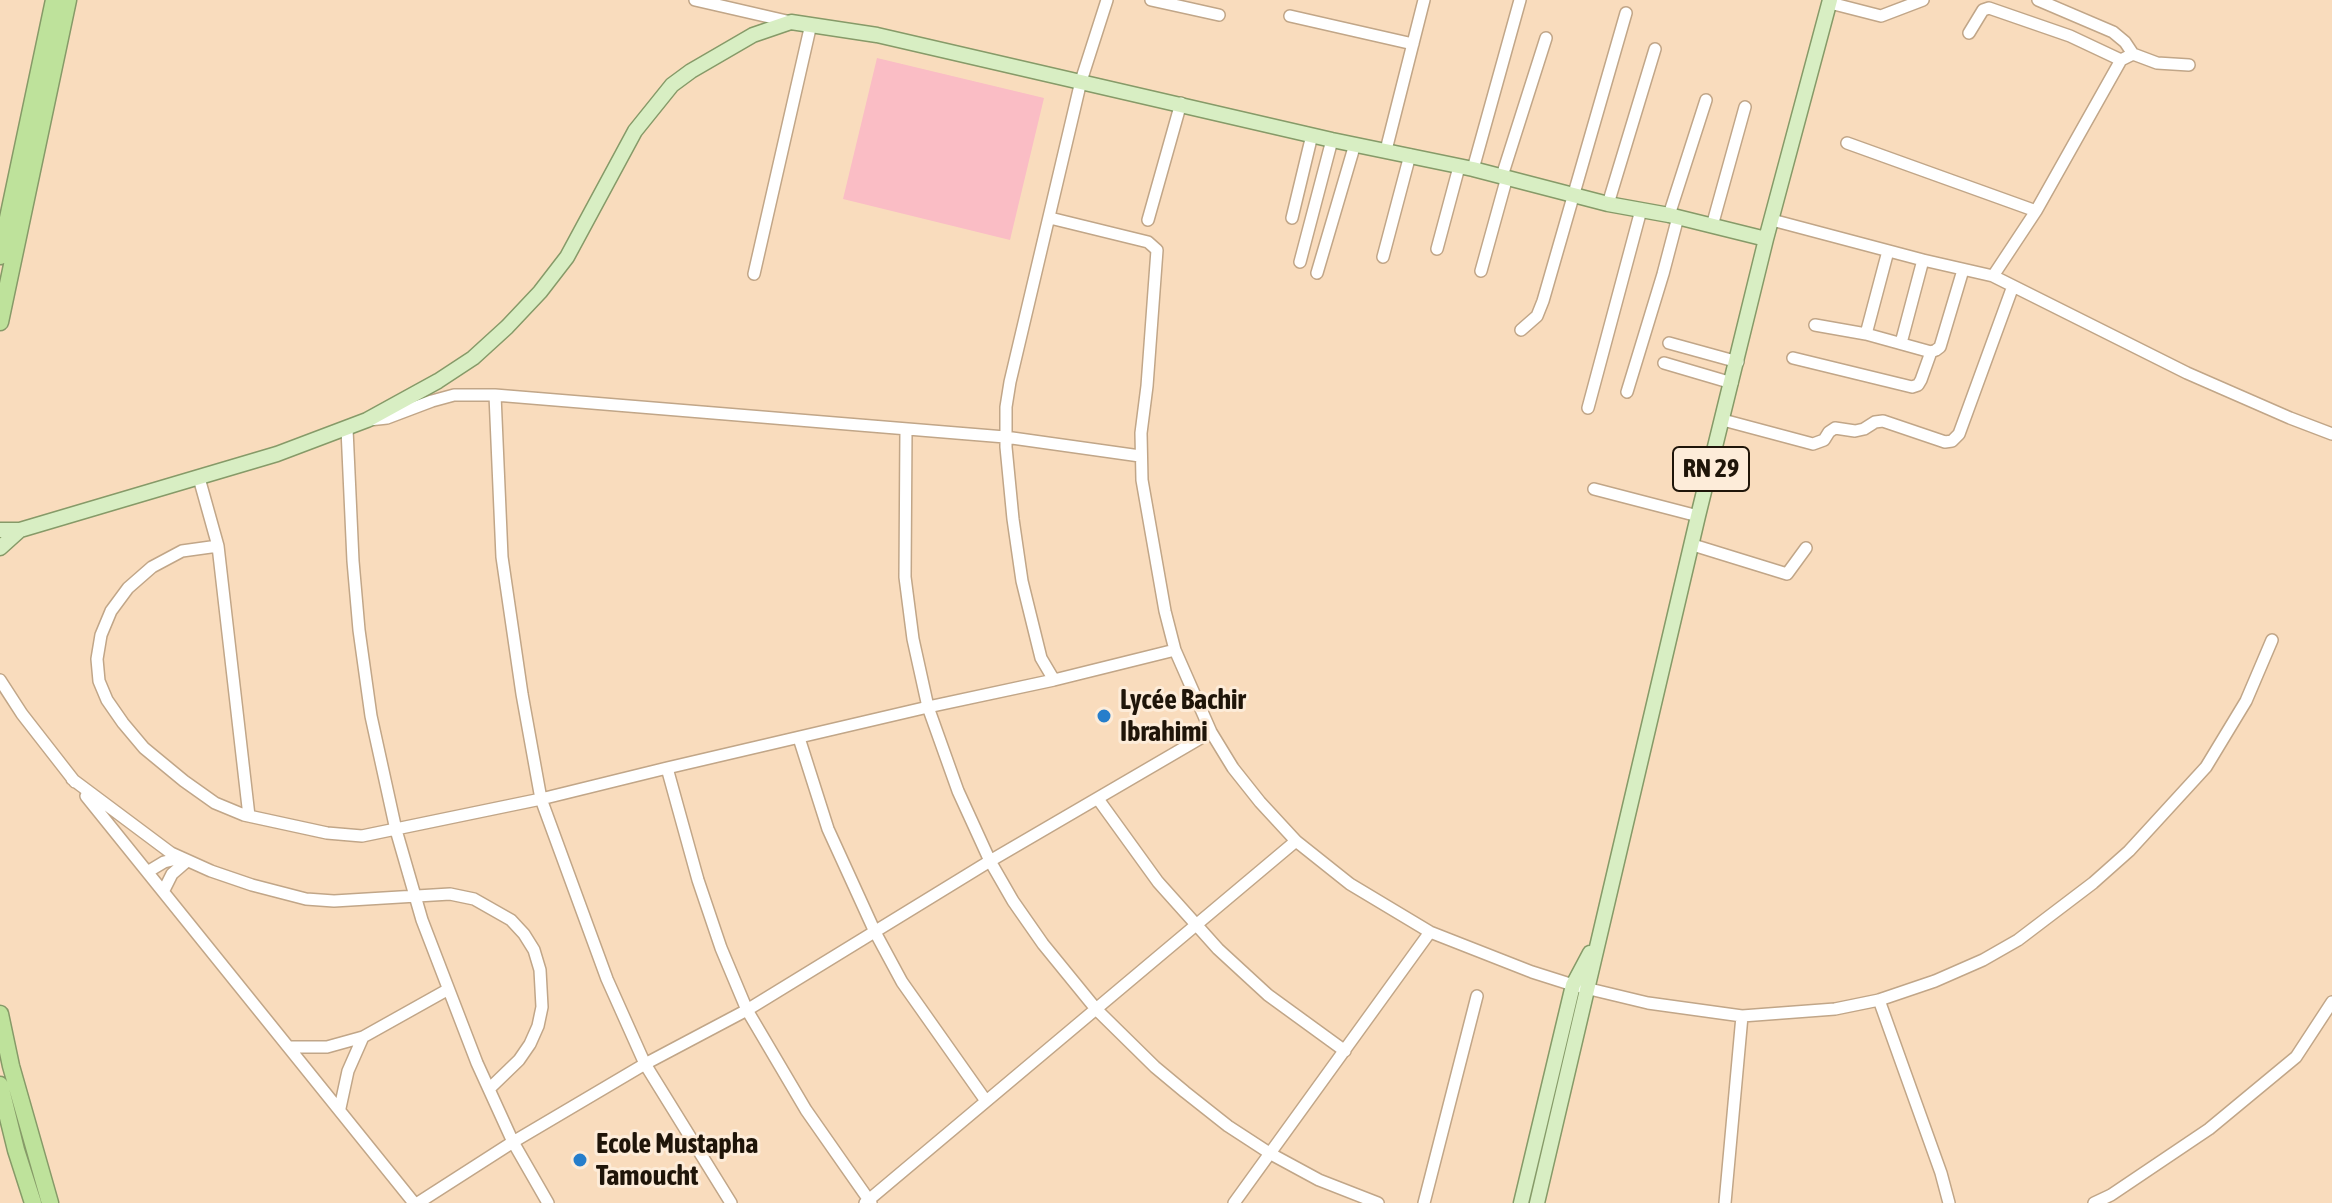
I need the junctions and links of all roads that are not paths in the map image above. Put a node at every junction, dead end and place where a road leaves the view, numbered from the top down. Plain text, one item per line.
1 (54, 0) edge
2 (68, 0) edge
3 (695, 0) edge
4 (1107, 0) edge
5 (1151, 0) edge
6 (1424, 0) edge
7 (1520, 0) edge
8 (1923, 0) edge
9 (2038, 0) edge
10 (1830, 1) edge
11 (1626, 13) dead end
12 (1219, 15) dead end
13 (1290, 16) dead end
14 (791, 22) junction
15 (811, 24) junction
16 (1969, 33) dead end
17 (1546, 38) dead end
18 (1413, 44) junction
19 (1655, 49) dead end
20 (2133, 54) junction
21 (2121, 60) junction
22 (2189, 65) dead end
23 (1081, 81) junction
24 (1706, 100) dead end
25 (1181, 103) junction
26 (1745, 107) dead end
27 (1312, 135) junction
28 (1332, 140) junction
29 (1847, 143) dead end
30 (1355, 144) junction
31 (1386, 150) junction
32 (1410, 155) junction
33 (1466, 168) junction
34 (1504, 177) junction
35 (1574, 194) junction
36 (1608, 204) junction
37 (1641, 210) junction
38 (2036, 211) junction
39 (1674, 216) junction
40 (1050, 218) junction
41 (1292, 218) dead end
42 (1148, 220) dead end
43 (1772, 220) junction
44 (1712, 226) junction
45 (1766, 239) junction
46 (1437, 249) dead end
47 (1888, 251) junction
48 (0, 256) edge
49 (1383, 257) dead end
50 (1923, 260) junction
51 (1300, 262) dead end
52 (1963, 270) junction
53 (1481, 271) dead end
54 (1317, 273) dead end
55 (754, 274) dead end
56 (1993, 276) junction
57 (2013, 286) junction
58 (0, 322) edge
59 (1815, 325) dead end
60 (1521, 330) dead end
61 (1866, 334) junction
62 (1669, 343) dead end
63 (1901, 343) junction
64 (1931, 352) junction
65 (1793, 358) dead end
66 (1738, 362) junction
67 (1664, 363) dead end
68 (1732, 383) junction
69 (1627, 392) dead end
70 (495, 395) junction
71 (1588, 408) dead end
72 (367, 420) junction
73 (1723, 420) junction
74 (347, 429) junction
75 (906, 429) junction
76 (2332, 434) edge
77 (1005, 437) junction
78 (1140, 456) junction
79 (199, 478) junction
80 (1594, 489) dead end
81 (1698, 516) junction
82 (0, 530) edge
83 (20, 530) junction
84 (1693, 545) junction
85 (218, 546) junction
86 (0, 548) edge
87 (1806, 548) dead end
88 (2272, 640) dead end
89 (1175, 650) junction
90 (0, 680) edge
91 (1054, 680) junction
92 (928, 707) junction
93 (1211, 732) junction
94 (799, 738) junction
95 (667, 768) junction
96 (72, 779) junction
97 (541, 799) junction
98 (1098, 799) junction
99 (249, 816) junction
100 (396, 830) junction
101 (1296, 841) junction
102 (184, 860) junction
103 (990, 861) junction
104 (149, 871) junction
105 (164, 890) junction
106 (414, 896) junction
107 (1195, 925) junction
108 (875, 932) junction
109 (1430, 932) junction
110 (1598, 939) junction
111 (1573, 985) junction
112 (1589, 989) junction
113 (447, 990) junction
114 (1477, 996) dead end
115 (1879, 1000) junction
116 (2332, 1002) edge
117 (1096, 1009) junction
118 (747, 1010) junction
119 (0, 1014) edge
120 (1742, 1016) junction
121 (363, 1037) junction
122 (290, 1047) junction
123 (1345, 1051) junction
124 (645, 1064) junction
125 (0, 1085) edge
126 (489, 1089) junction
127 (986, 1101) junction
128 (340, 1108) junction
129 (513, 1142) junction
130 (1271, 1154) junction
131 (1342, 1197) edge
132 (869, 1202) edge
133 (33, 1203) edge
134 (50, 1203) edge
135 (416, 1203) edge
136 (548, 1203) edge
137 (731, 1203) edge
138 (1234, 1203) edge
139 (1378, 1203) edge
140 (1424, 1203) edge
141 (1521, 1203) edge
142 (1537, 1203) edge
143 (1725, 1203) edge
144 (1949, 1203) edge
145 (2094, 1203) edge

1 - 48 highway
2 - 58 highway
3 - 14 street
4 - 23 street
5 - 12 street
6 - 18 street
7 - 33 street
8 - 10 street
9 - 20 street
10 - 43 main road, RN 29
11 - 35 street
13 - 18 street
14 - 15 main road
14 - 72 main road
15 - 23 main road
15 - 55 street
16 - 21 street
17 - 34 street
18 - 31 street
19 - 36 street
20 - 21 street
20 - 22 street
21 - 38 street
23 - 25 main road
23 - 40 street
24 - 39 street
25 - 27 main road
25 - 42 street
26 - 44 street
27 - 28 main road
27 - 41 street
28 - 30 main road
28 - 51 street
29 - 38 street
30 - 31 main road
30 - 54 street
31 - 32 main road
32 - 33 main road
32 - 49 street
33 - 34 main road
33 - 46 street
34 - 35 main road
34 - 53 street
35 - 36 main road
35 - 60 street
36 - 37 main road
37 - 39 main road
37 - 71 street
38 - 56 street
39 - 44 main road
39 - 69 street
40 - 77 street
40 - 78 street
43 - 45 main road, RN 29
43 - 47 street
44 - 45 main road
45 - 66 main road, RN 29
47 - 50 street
47 - 61 street
50 - 52 street
50 - 63 street
52 - 56 street
52 - 64 street
56 - 57 street
57 - 73 street
57 - 76 street
59 - 61 street
61 - 63 street
62 - 66 street
63 - 64 street
64 - 65 street
66 - 68 main road, RN 29
67 - 68 street
68 - 73 main road, RN 29
70 - 72 street
70 - 75 street
70 - 97 street
72 - 74 main road
73 - 81 main road, RN 29
74 - 79 main road
74 - 100 street
75 - 77 street
75 - 92 street
77 - 78 street
77 - 91 street
78 - 89 street
79 - 83 main road
79 - 85 street
80 - 81 street
81 - 84 main road, RN 29
82 - 83 main road
83 - 86 main road
84 - 87 street
84 - 110 main road, RN 29
85 - 99 street
85 - 99 street
88 - 115 street
89 - 91 street
89 - 93 street
90 - 96 street
91 - 92 street
92 - 94 street
92 - 103 street
93 - 98 street
93 - 101 street
94 - 95 street
94 - 108 street
95 - 97 street
95 - 118 street
96 - 102 street
96 - 104 street
97 - 100 street
97 - 124 street
98 - 103 street
98 - 107 street
99 - 100 street
100 - 106 street
101 - 107 street
101 - 109 street
102 - 104 street
102 - 105 street
102 - 106 street
103 - 108 street
103 - 117 street
104 - 105 street
105 - 122 street
106 - 113 street
106 - 126 street
107 - 117 street
107 - 123 street
108 - 118 street
108 - 127 street
109 - 111 street
109 - 123 street
110 - 111 main road, RN 29
110 - 112 main road, RN 29
111 - 112 street
111 - 141 main road, RN 29
112 - 120 street
112 - 142 main road, RN 29
113 - 121 street
113 - 126 street
114 - 140 street
115 - 120 street
115 - 144 street
116 - 145 street
117 - 127 street
117 - 130 street
118 - 124 street
118 - 132 street
119 - 134 highway
120 - 143 street
121 - 122 street
121 - 128 street
122 - 128 street
123 - 130 street
124 - 129 street
124 - 137 street
125 - 133 highway
126 - 129 street
127 - 132 street
128 - 135 street
129 - 135 street
129 - 136 street
130 - 131 street
130 - 138 street
131 - 139 street

